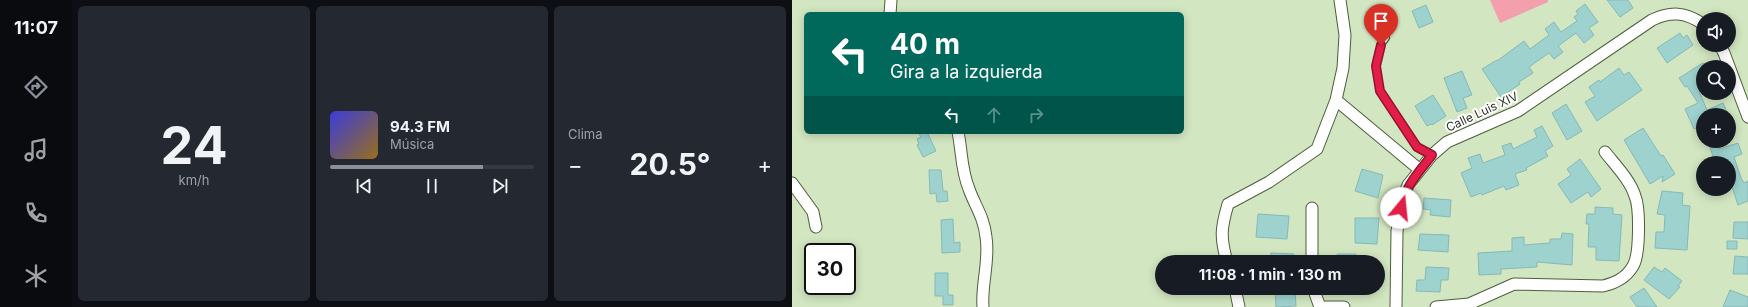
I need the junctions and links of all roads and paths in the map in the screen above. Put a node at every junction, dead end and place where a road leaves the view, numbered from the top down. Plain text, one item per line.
1 (891, 0) edge
2 (1340, 0) edge
3 (890, 12) edge
4 (1696, 20) edge
5 (1386, 38) dead end
6 (1724, 52) edge
7 (1336, 100) junction
8 (1748, 117) edge
9 (958, 134) edge
10 (1606, 152) dead end
11 (1432, 155) junction
12 (1420, 170) junction
13 (792, 183) edge
14 (1312, 208) dead end
15 (816, 227) dead end
16 (1225, 255) edge
17 (1312, 255) edge
18 (1236, 295) edge
19 (1316, 295) edge
20 (983, 307) edge
21 (1239, 307) edge
22 (1320, 307) edge
23 (1344, 307) edge
24 (1396, 307) edge
25 (1436, 307) edge

1 - 3 street
2 - 7 street
4 - 11 street, Calle Luis XIV
5 - 11 lane
6 - 8 street
7 - 12 street
7 - 16 street
9 - 20 street
10 - 25 street
11 - 12 street, Calle Luis XIV
12 - 24 street, Calle Luis XIV
13 - 15 street
14 - 17 street
18 - 21 street
19 - 22 street
22 - 23 street

